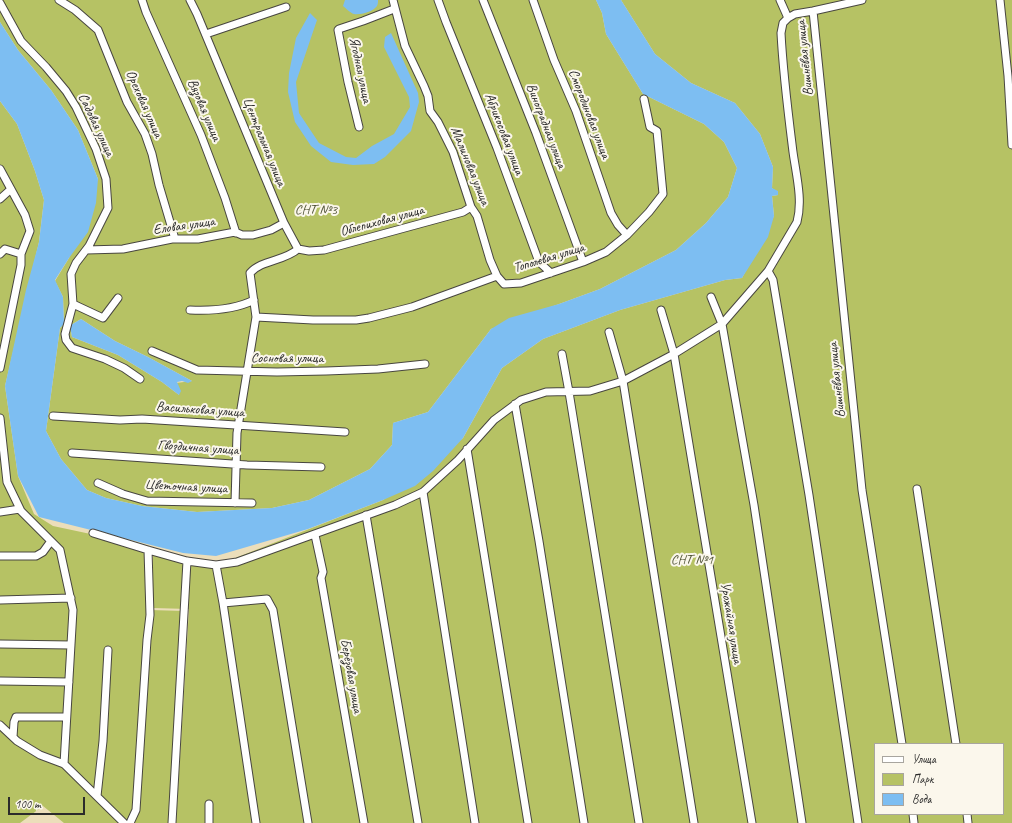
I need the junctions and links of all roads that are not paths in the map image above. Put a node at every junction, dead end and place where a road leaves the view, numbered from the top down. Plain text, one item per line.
1 (59, 0) edge
2 (142, 0) edge
3 (190, 0) edge
4 (393, 0) edge
5 (438, 0) edge
6 (483, 0) edge
7 (533, 0) edge
8 (780, 0) edge
9 (862, 0) edge
10 (1000, 0) edge
11 (0, 3) edge
12 (286, 7) dead end
13 (394, 9) junction
14 (813, 12) junction
15 (788, 18) junction
16 (206, 34) junction
17 (644, 99) dead end
18 (359, 126) dead end
19 (1012, 145) edge
20 (0, 169) edge
21 (11, 189) junction
22 (0, 199) edge
23 (471, 207) junction
24 (284, 223) junction
25 (236, 233) junction
26 (627, 235) junction
27 (175, 239) junction
28 (298, 249) junction
29 (86, 250) junction
30 (0, 254) edge
31 (21, 254) junction
32 (583, 262) junction
33 (768, 271) junction
34 (550, 273) junction
35 (497, 276) junction
36 (711, 297) dead end
37 (118, 298) dead end
38 (254, 300) junction
39 (73, 304) junction
40 (190, 310) dead end
41 (661, 310) dead end
42 (256, 317) junction
43 (722, 324) junction
44 (609, 332) dead end
45 (152, 351) dead end
46 (562, 354) dead end
47 (674, 354) junction
48 (1, 356) edge
49 (425, 364) dead end
50 (0, 368) edge
51 (248, 372) junction
52 (140, 379) dead end
53 (623, 381) junction
54 (570, 392) junction
55 (515, 404) junction
56 (53, 416) dead end
57 (0, 418) edge
58 (238, 426) junction
59 (345, 432) dead end
60 (467, 449) junction
61 (72, 452) dead end
62 (236, 464) junction
63 (321, 467) dead end
64 (4, 482) edge
65 (98, 483) dead end
66 (917, 489) dead end
67 (423, 492) junction
68 (235, 503) junction
69 (252, 503) dead end
70 (20, 509) junction
71 (0, 512) edge
72 (366, 515) junction
73 (93, 533) dead end
74 (315, 535) junction
75 (51, 541) junction
76 (148, 550) junction
77 (0, 556) edge
78 (187, 561) junction
79 (216, 565) junction
80 (71, 598) junction
81 (0, 600) edge
82 (223, 604) junction
83 (0, 644) edge
84 (71, 645) junction
85 (108, 650) dead end
86 (0, 681) edge
87 (69, 682) junction
88 (66, 717) junction
89 (0, 725) edge
90 (13, 737) junction
91 (902, 743) edge
92 (956, 743) edge
93 (64, 764) junction
94 (97, 796) junction
95 (209, 804) dead end
96 (124, 823) edge
97 (130, 823) edge
98 (172, 823) edge
99 (209, 823) edge
100 (256, 823) edge
101 (308, 823) edge
102 (364, 823) edge
103 (418, 823) edge
104 (475, 823) edge
105 (528, 823) edge
106 (584, 823) edge
107 (639, 823) edge
108 (694, 823) edge
109 (752, 823) edge
110 (802, 823) edge
111 (858, 823) edge

1 - 27 street, Ореховая улица
2 - 25 street, Вязовая улица
3 - 16 street, Центральная улица
4 - 13 street, Малиновая улица
5 - 34 street, Абрикосовая улица
6 - 32 street, Виноградная улица
7 - 26 street, Смородиновая улица
8 - 15 street
9 - 14 street
10 - 19 street
11 - 29 street, Садовая улица
12 - 16 street
13 - 18 street, Ягодная улица
13 - 23 street, Малиновая улица
14 - 15 street
14 - 91 street, Вишнёвая улица
15 - 33 street
16 - 24 street, Центральная улица
17 - 26 street, Тополевая улица
20 - 21 street
21 - 22 street
21 - 31 street
23 - 28 street, Облепиховая улица
23 - 35 street, Малиновая улица
24 - 25 street, Еловая улица
24 - 28 street, Центральная улица
25 - 27 street, Еловая улица
26 - 32 street, Тополевая улица
27 - 29 street, Еловая улица
28 - 38 street
29 - 39 street, Садовая улица
30 - 31 street
31 - 48 street
32 - 34 street, Тополевая улица
33 - 43 street
33 - 111 street
34 - 35 street, Тополевая улица
35 - 42 street, Тополевая улица
36 - 43 street
37 - 39 street
38 - 40 street
38 - 42 street
39 - 52 street, Садовая улица
41 - 47 street, Урожайная улица
42 - 51 street
43 - 47 street
43 - 110 street
44 - 53 street
45 - 51 street, Сосновая улица
46 - 54 street
47 - 53 street
47 - 109 street, Урожайная улица
48 - 50 street
49 - 51 street, Сосновая улица
51 - 58 street
53 - 54 street
53 - 108 street
54 - 55 street
54 - 107 street
55 - 60 street
55 - 106 street
56 - 58 street, Васильковая улица
57 - 64 street
58 - 59 street, Васильковая улица
58 - 62 street
60 - 67 street
60 - 105 street
61 - 62 street, Гвоздичная улица
62 - 63 street, Гвоздичная улица
62 - 68 street
64 - 70 street
65 - 68 street, Цветочная улица
66 - 92 street
67 - 72 street
67 - 104 street
68 - 69 street, Цветочная улица
70 - 71 street
70 - 75 street
72 - 74 street
72 - 103 street
73 - 76 street
74 - 79 street
74 - 102 street, Берёзовая улица
75 - 77 street
75 - 80 street
76 - 78 street
76 - 97 street
78 - 79 street
78 - 98 street
79 - 82 street
80 - 81 street
80 - 84 street
82 - 100 street
82 - 101 street
83 - 84 street
84 - 87 street
85 - 94 street
86 - 87 street
87 - 88 street
88 - 90 street
88 - 93 street
89 - 90 street
90 - 93 street
93 - 94 street
94 - 96 street
95 - 99 street

